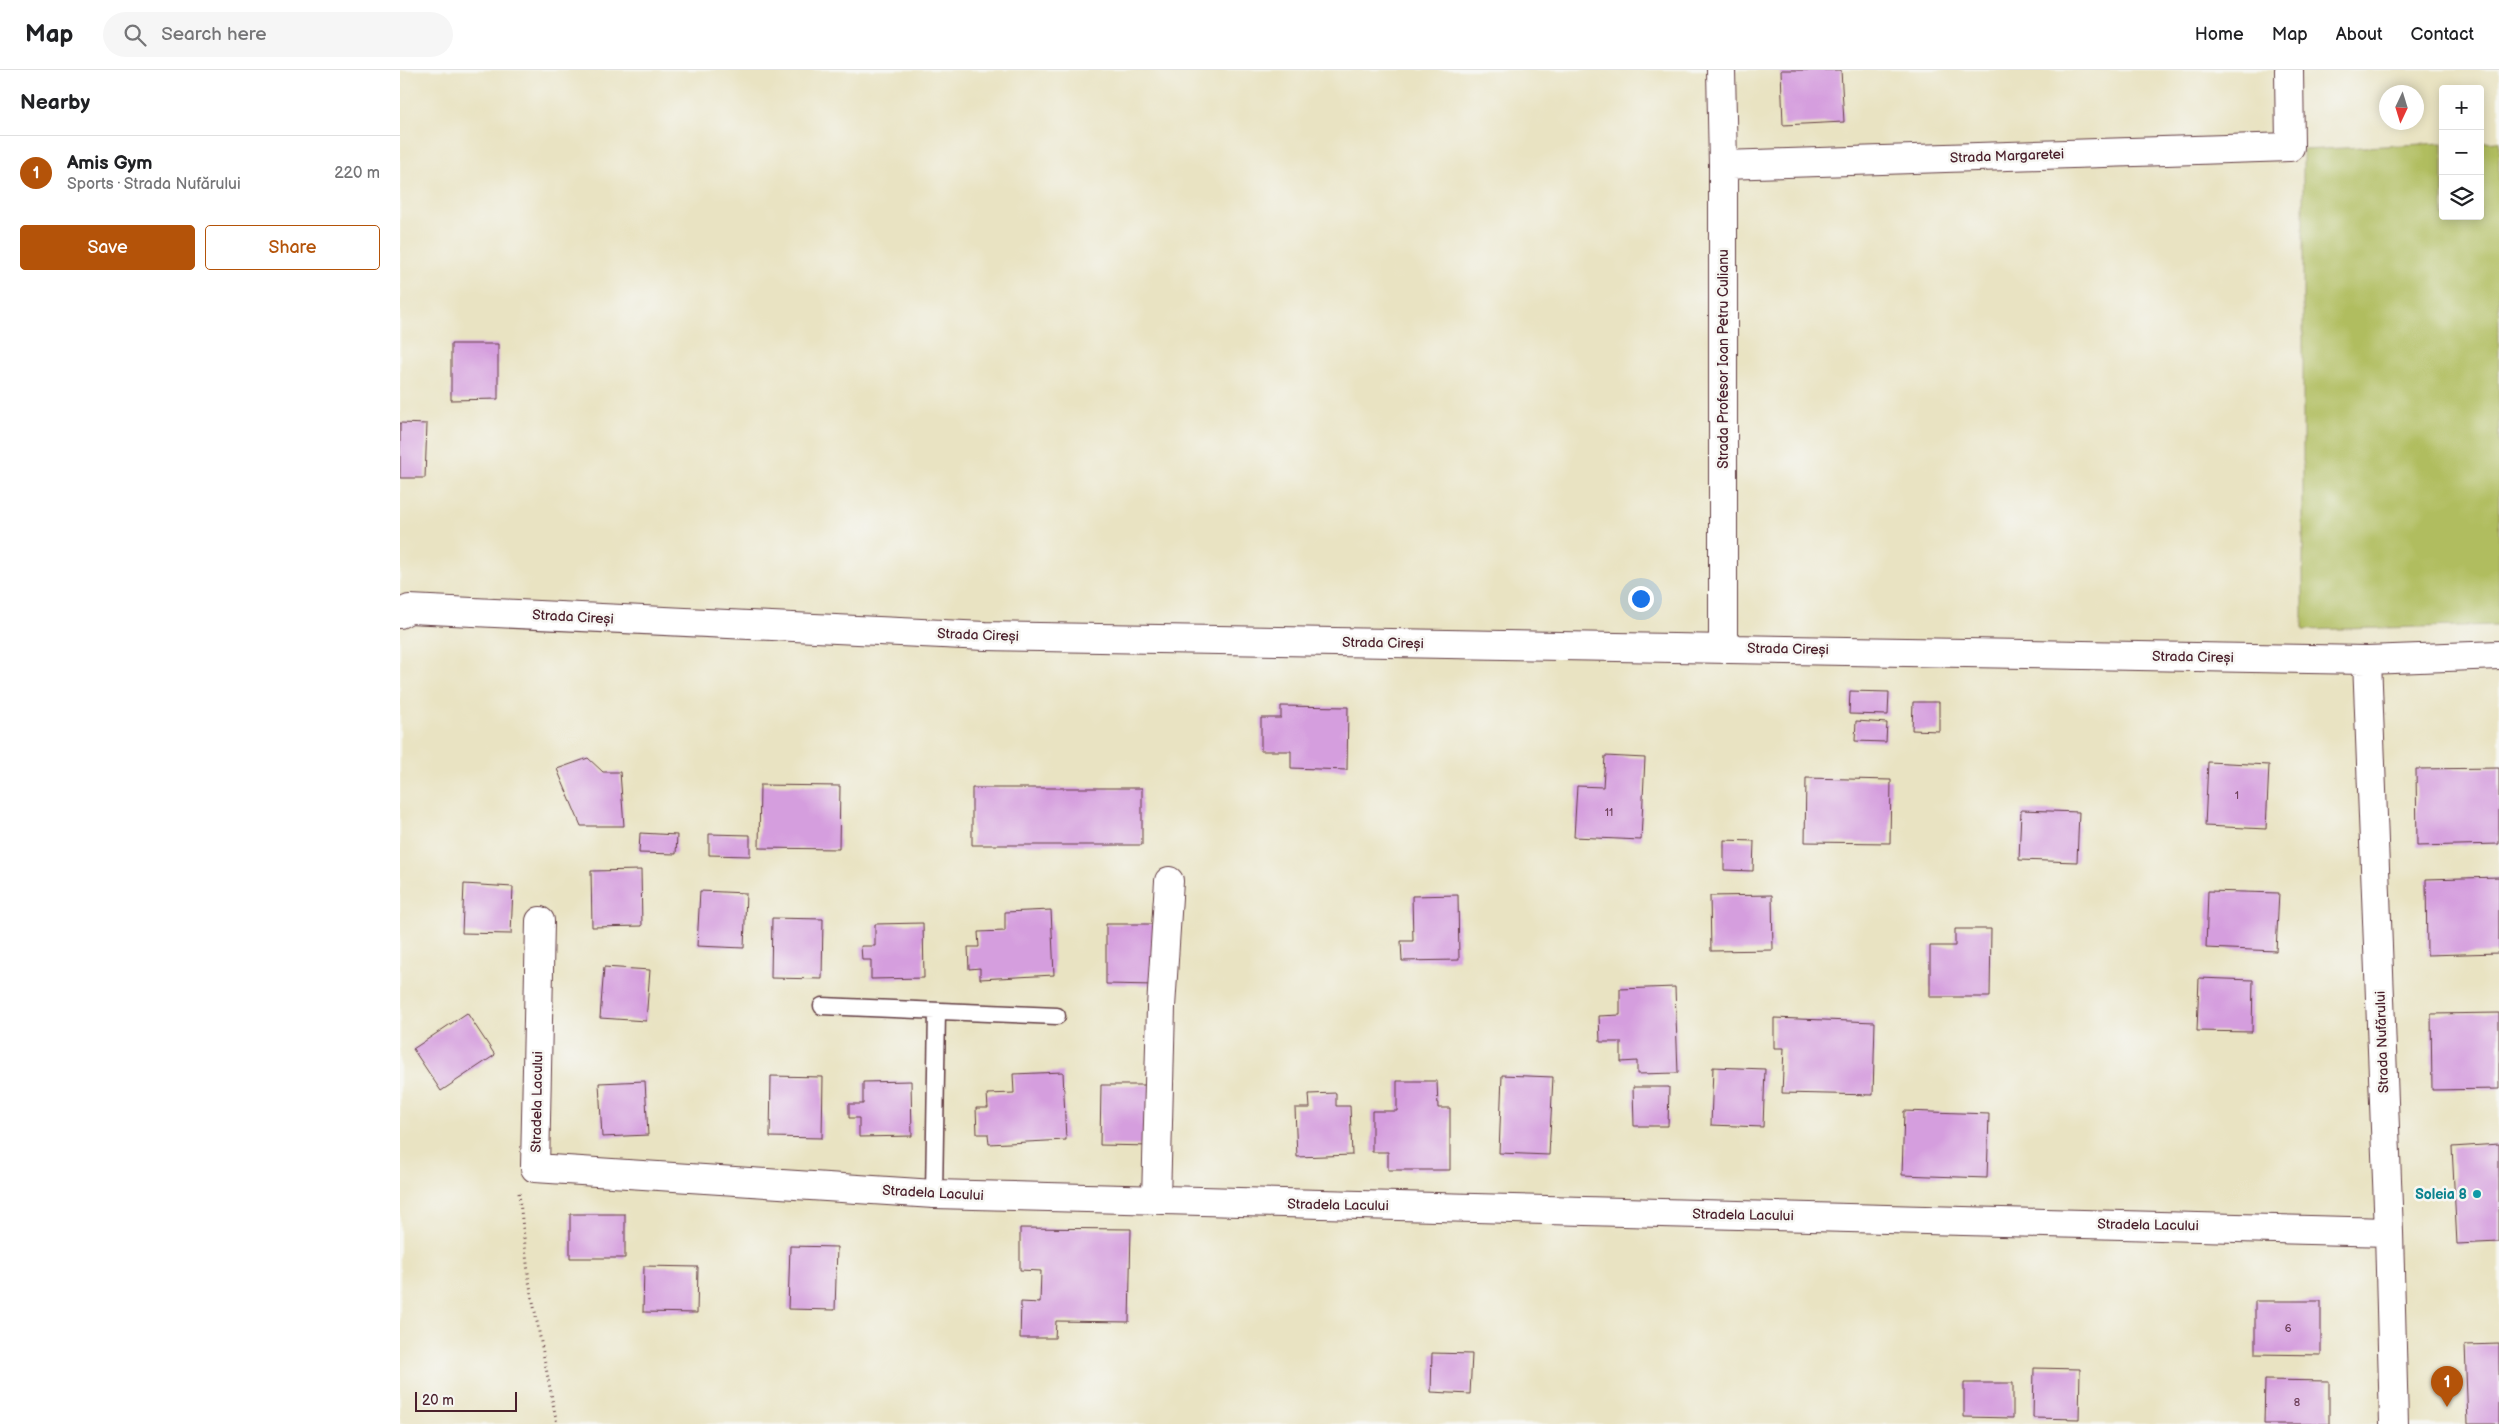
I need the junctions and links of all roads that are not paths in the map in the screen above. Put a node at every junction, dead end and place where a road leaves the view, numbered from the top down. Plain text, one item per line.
1 (1721, 70) edge
2 (2289, 70) edge
3 (1723, 165) junction
4 (403, 610) edge
5 (1723, 648) junction
6 (2499, 655) edge
7 (2367, 660) junction
8 (1169, 881) dead end
9 (540, 921) dead end
10 (822, 1006) dead end
11 (938, 1011) junction
12 (1057, 1016) dead end
13 (934, 1194) junction
14 (1156, 1200) junction
15 (2389, 1232) junction
16 (2394, 1424) edge

1 - 3 street, Strada Profesor Ioan Petru Culianu
2 - 3 street, Strada Margaretei
3 - 5 street, Strada Profesor Ioan Petru Culianu
4 - 5 street, Strada Cireși
5 - 7 street, Strada Cireși
6 - 7 street, Strada Cireși
7 - 15 street, Strada Nufărului
8 - 14 street
9 - 13 street, Stradela Lacului
10 - 11 lane
11 - 12 lane
11 - 13 lane
13 - 14 street, Stradela Lacului
14 - 15 street, Stradela Lacului
15 - 16 street, Strada Nufărului

